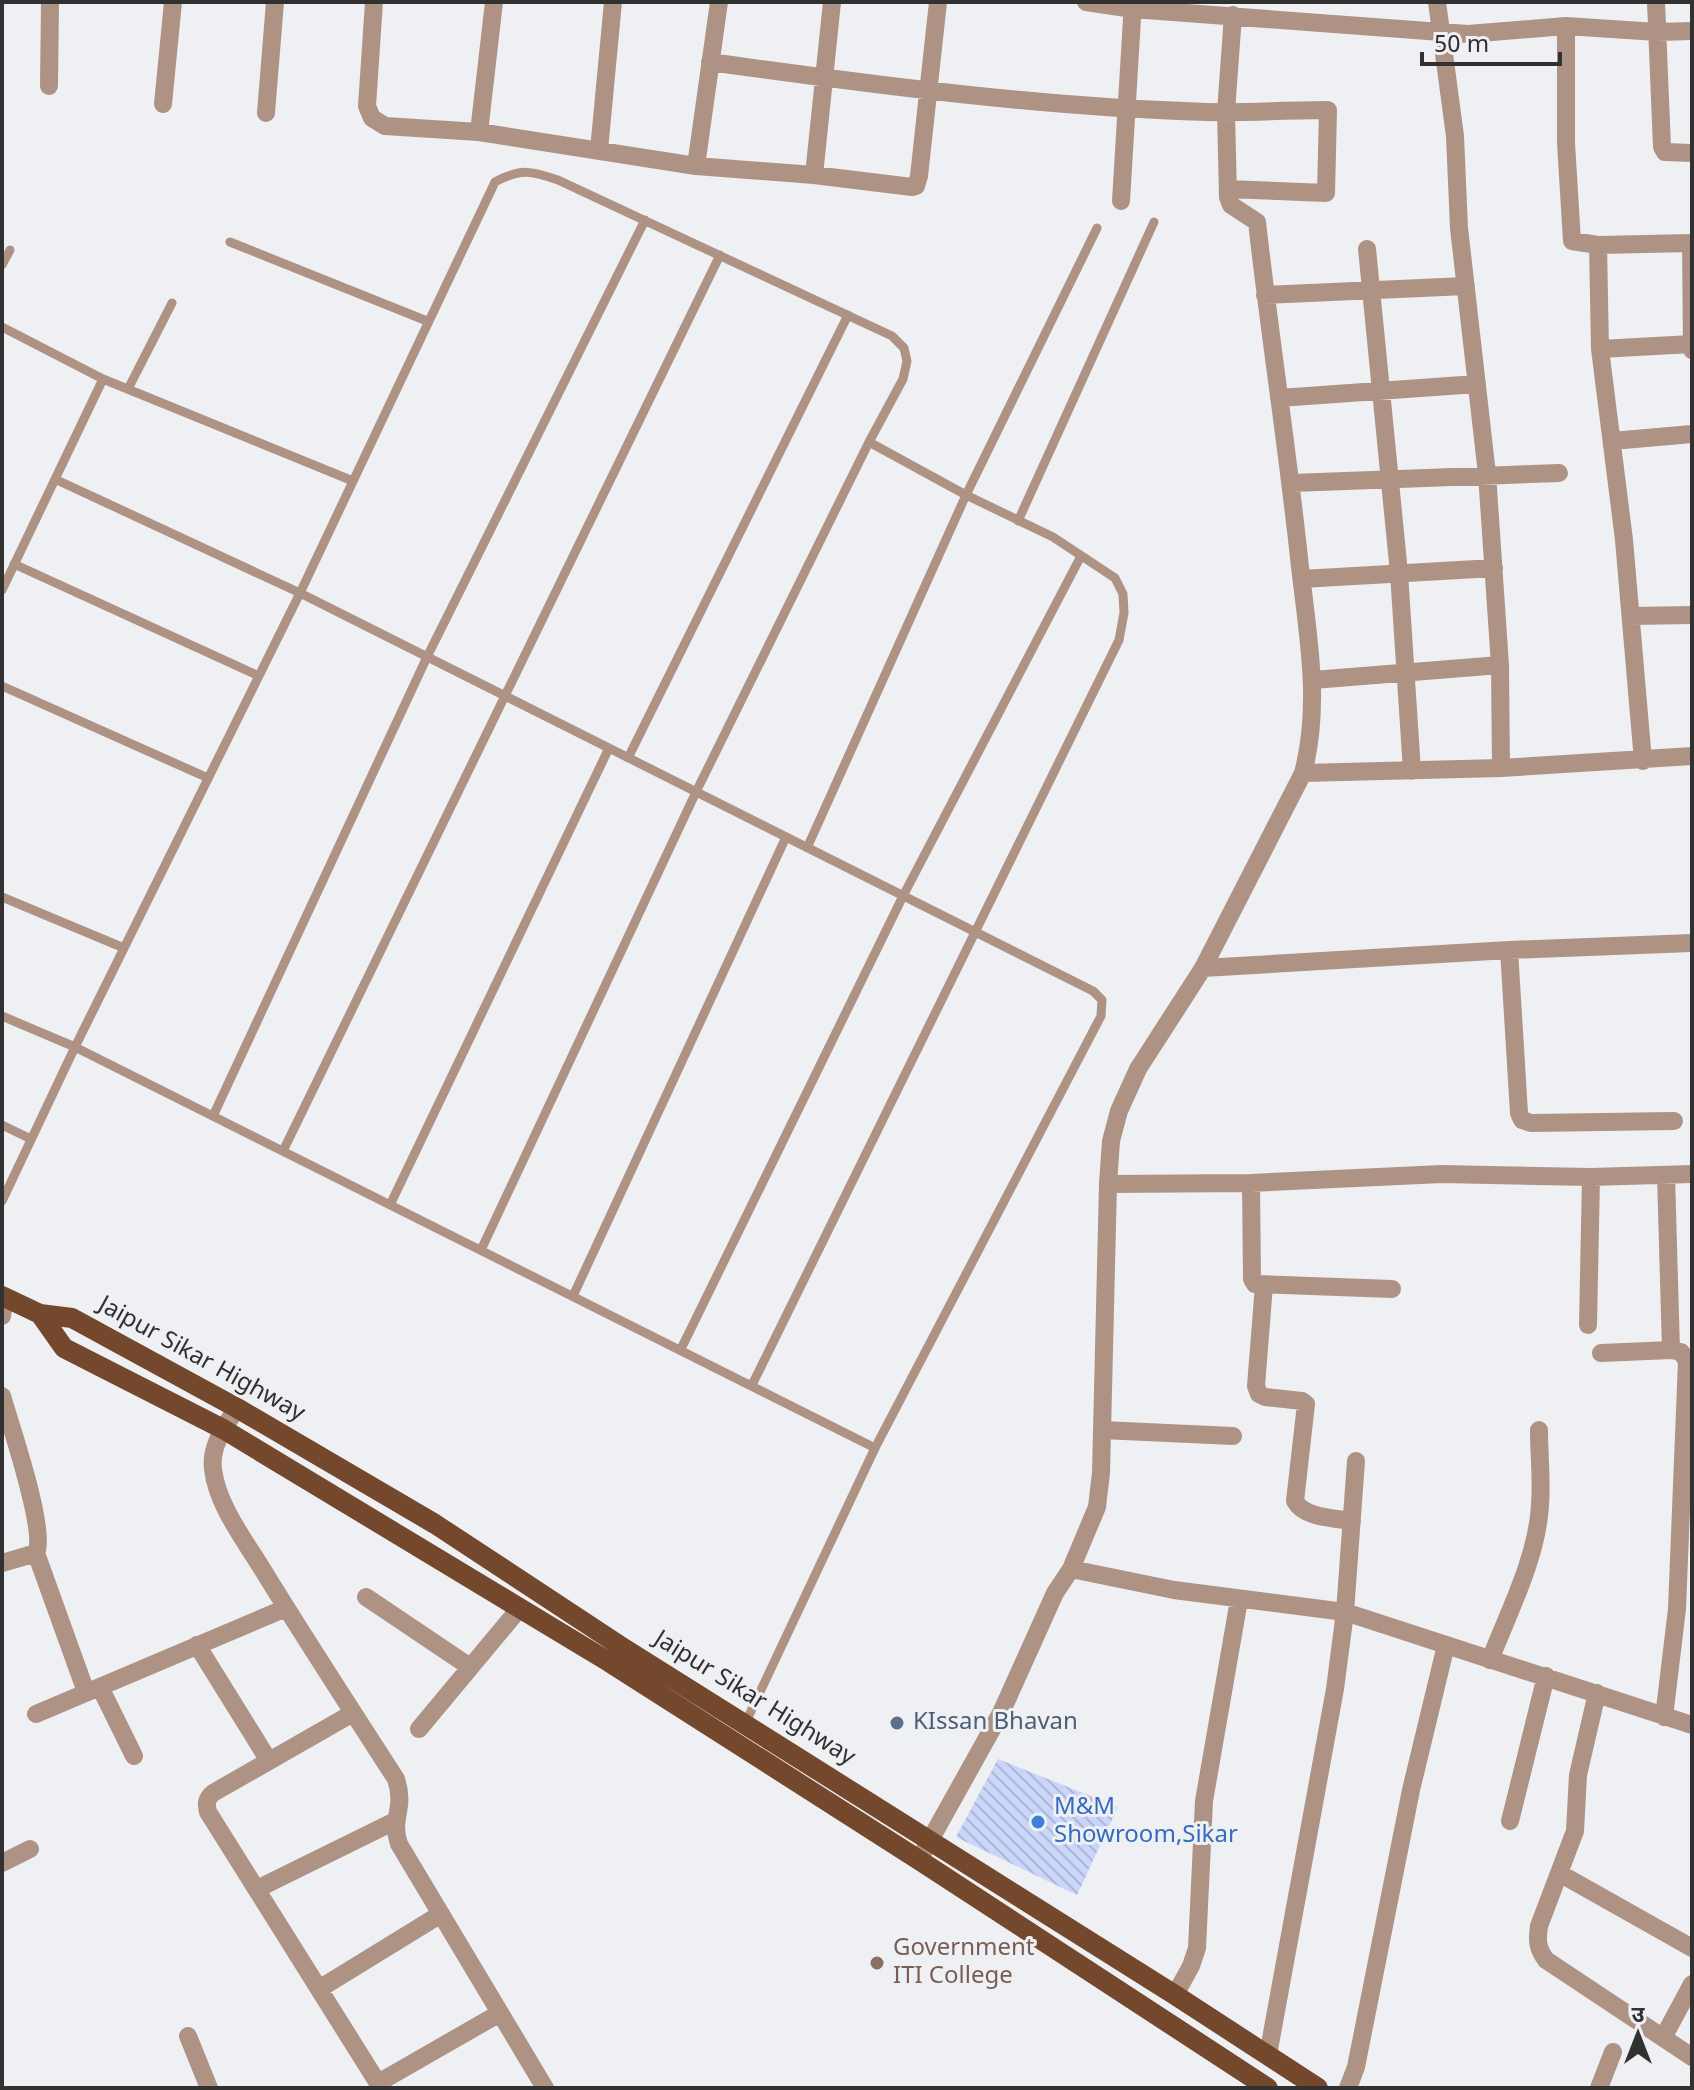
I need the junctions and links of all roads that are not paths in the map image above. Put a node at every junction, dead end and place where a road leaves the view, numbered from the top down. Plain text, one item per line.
1 (50, 2) edge
2 (173, 2) edge
3 (275, 2) edge
4 (374, 2) edge
5 (494, 2) edge
6 (719, 2) edge
7 (832, 2) edge
8 (938, 2) edge
9 (1086, 2) edge
10 (1437, 2) edge
11 (1656, 2) edge
12 (608, 3) edge
13 (1133, 5) edge
14 (1187, 7) edge
15 (1284, 10) edge
16 (1233, 15) junction
17 (1566, 26) junction
18 (1441, 31) junction
19 (1692, 31) edge
20 (1657, 32) junction
21 (710, 62) junction
22 (824, 78) junction
23 (49, 86) dead end
24 (929, 89) junction
25 (163, 104) dead end
26 (1126, 108) junction
27 (1226, 112) junction
28 (266, 113) dead end
29 (479, 132) junction
30 (599, 150) junction
31 (1692, 153) edge
32 (696, 166) junction
33 (814, 175) junction
34 (1228, 189) junction
35 (1121, 201) dead end
36 (645, 220) junction
37 (1154, 222) dead end
38 (1097, 228) dead end
39 (230, 242) dead end
40 (1692, 243) edge
41 (1598, 245) junction
42 (1367, 249) dead end
43 (10, 250) dead end
44 (720, 255) junction
45 (2, 265) edge
46 (1466, 286) junction
47 (1371, 289) junction
48 (1265, 295) junction
49 (172, 303) dead end
50 (848, 315) junction
51 (427, 321) junction
52 (2, 327) edge
53 (1692, 346) edge
54 (1600, 349) junction
55 (103, 379) junction
56 (1477, 384) junction
57 (128, 389) junction
58 (1381, 390) junction
59 (1279, 398) junction
60 (1692, 434) edge
61 (1612, 441) junction
62 (869, 442) junction
63 (1559, 473) dead end
64 (1487, 474) junction
65 (1390, 479) junction
66 (57, 480) junction
67 (353, 481) junction
68 (1292, 483) junction
69 (966, 495) junction
70 (1018, 521) junction
71 (1081, 556) junction
72 (14, 564) junction
73 (1494, 568) junction
74 (1399, 573) junction
75 (1302, 579) junction
76 (2, 590) edge
77 (300, 593) junction
78 (1692, 615) edge
79 (1631, 616) junction
80 (427, 657) junction
81 (1500, 665) junction
82 (1406, 673) junction
83 (259, 676) junction
84 (1313, 680) junction
85 (2, 686) edge
86 (505, 696) junction
87 (609, 748) junction
88 (1692, 756) edge
89 (628, 758) junction
90 (1643, 761) junction
91 (1501, 768) junction
92 (1412, 771) junction
93 (1303, 773) junction
94 (208, 778) junction
95 (696, 792) junction
96 (786, 837) junction
97 (807, 848) junction
98 (903, 896) junction
99 (2, 897) edge
100 (976, 933) junction
101 (1692, 943) edge
102 (124, 948) junction
103 (1509, 950) junction
104 (1203, 968) junction
105 (2, 1016) edge
106 (75, 1047) junction
107 (213, 1116) junction
108 (1674, 1121) dead end
109 (2, 1125) edge
110 (31, 1139) junction
111 (283, 1151) junction
112 (1692, 1174) edge
113 (1666, 1175) junction
114 (1591, 1177) junction
115 (1251, 1183) junction
116 (1108, 1184) junction
117 (2, 1201) edge
118 (390, 1205) junction
119 (481, 1250) junction
120 (1264, 1285) junction
121 (1392, 1289) dead end
122 (573, 1296) junction
123 (3, 1303) edge
124 (40, 1314) junction
125 (1588, 1325) dead end
126 (681, 1349) junction
127 (1671, 1350) junction
128 (1601, 1353) dead end
129 (752, 1385) junction
130 (2, 1396) edge
131 (237, 1408) junction
132 (223, 1429) junction
133 (1102, 1430) junction
134 (1539, 1430) dead end
135 (1233, 1436) dead end
136 (875, 1448) junction
137 (1356, 1461) dead end
138 (1352, 1521) junction
139 (36, 1553) junction
140 (2, 1563) edge
141 (1686, 1568) edge
142 (1071, 1569) junction
143 (366, 1597) dead end
144 (1239, 1600) junction
145 (286, 1608) junction
146 (519, 1609) junction
147 (1345, 1612) junction
148 (197, 1645) junction
149 (1446, 1645) junction
150 (1490, 1660) junction
151 (470, 1667) junction
152 (1546, 1676) junction
153 (93, 1690) junction
154 (1597, 1693) junction
155 (353, 1713) junction
156 (36, 1714) dead end
157 (1664, 1717) junction
158 (745, 1724) junction
159 (1692, 1725) edge
160 (419, 1729) dead end
161 (733, 1741) junction
162 (134, 1756) dead end
163 (269, 1761) junction
164 (395, 1821) junction
165 (1510, 1821) dead end
166 (931, 1842) junction
167 (30, 1849) dead end
168 (919, 1860) junction
169 (2, 1863) edge
170 (1559, 1873) junction
171 (257, 1889) junction
172 (441, 1914) junction
173 (1692, 1948) edge
174 (1692, 1984) edge
175 (319, 1989) junction
176 (1175, 1995) junction
177 (500, 2013) junction
178 (188, 2036) dead end
179 (1663, 2038) junction
180 (1613, 2052) dead end
181 (1268, 2055) junction
182 (1692, 2057) edge
183 (379, 2085) edge
184 (209, 2088) edge
185 (545, 2088) edge
186 (1268, 2088) edge
187 (1318, 2088) edge
188 (1348, 2088) edge
189 (1599, 2088) edge

1 - 23 street
2 - 25 street
3 - 28 street
4 - 29 street
5 - 29 street
6 - 21 street
7 - 22 street
8 - 24 street
9 - 13 street
10 - 18 street
11 - 20 street
12 - 30 street
13 - 14 street
13 - 26 street
14 - 16 street
15 - 16 street
15 - 18 street
16 - 27 street
17 - 18 street
17 - 20 street
17 - 41 street
18 - 46 street
19 - 20 street
20 - 31 street
21 - 22 street
21 - 32 street
22 - 24 street
22 - 33 street
24 - 26 street
24 - 33 street
26 - 27 street
26 - 35 street
27 - 34 street
27 - 34 street
29 - 30 street
30 - 32 street
32 - 33 street
34 - 48 street
36 - 44 lane
36 - 51 lane
36 - 80 lane
37 - 70 lane
38 - 69 lane
39 - 51 lane
40 - 41 street
40 - 53 street
41 - 54 street
42 - 47 street
43 - 45 lane
44 - 50 lane
44 - 86 lane
46 - 47 street
46 - 56 street
47 - 48 street
47 - 58 street
48 - 59 street
49 - 57 lane
50 - 62 lane
50 - 89 lane
51 - 67 lane
52 - 55 lane
53 - 54 street
54 - 61 street
55 - 57 lane
55 - 66 lane
56 - 58 street
56 - 64 street
57 - 67 lane
58 - 59 street
58 - 65 street
59 - 68 street
60 - 61 street
61 - 79 street
62 - 69 lane
62 - 95 lane
63 - 64 street
64 - 65 street
64 - 73 street
65 - 68 street
65 - 74 street
66 - 72 lane
66 - 77 lane
67 - 77 lane
68 - 75 street
69 - 70 lane
69 - 97 lane
70 - 71 lane
71 - 98 lane
71 - 100 lane
72 - 76 lane
72 - 83 lane
73 - 74 street
73 - 81 street
74 - 75 street
74 - 82 street
75 - 84 street
77 - 80 lane
77 - 83 lane
78 - 79 street
79 - 90 street
80 - 86 lane
80 - 107 lane
81 - 82 street
81 - 91 street
82 - 84 street
82 - 92 street
83 - 94 lane
84 - 93 street
85 - 94 lane
86 - 87 lane
86 - 111 lane
87 - 89 lane
87 - 118 lane
88 - 90 street
89 - 95 lane
90 - 91 street
91 - 92 street
92 - 93 street
93 - 104 street
94 - 102 lane
95 - 96 lane
95 - 119 lane
96 - 97 lane
96 - 122 lane
97 - 98 lane
98 - 100 lane
98 - 126 lane
99 - 102 lane
100 - 129 lane
100 - 136 lane
101 - 103 street
102 - 106 lane
103 - 104 street
103 - 108 street
104 - 116 street
105 - 106 lane
106 - 107 lane
106 - 110 lane
107 - 111 lane
109 - 110 lane
110 - 117 lane
111 - 118 lane
112 - 113 street
113 - 114 street
113 - 127 street
114 - 115 street
114 - 125 street
115 - 116 street
115 - 120 street
116 - 133 street
118 - 119 lane
119 - 122 lane
120 - 121 street
120 - 138 street
122 - 126 lane
123 - 124 main road
124 - 131 main road, Jaipur Sikar Highway
124 - 132 main road, Jaipur Sikar Highway
126 - 129 lane
127 - 128 street
127 - 141 street
129 - 136 lane
130 - 139 street
131 - 132 street
131 - 158 main road, Jaipur Sikar Highway
132 - 145 street
132 - 146 main road, Jaipur Sikar Highway
133 - 135 street
133 - 142 street
134 - 150 street
136 - 158 lane
137 - 138 street
138 - 147 street
139 - 140 street
139 - 153 street
141 - 157 street
142 - 144 street
142 - 166 street
143 - 151 street
144 - 147 street
144 - 176 street
145 - 148 street
145 - 155 street
146 - 151 street
146 - 161 main road, Jaipur Sikar Highway
147 - 149 street
147 - 181 street
148 - 153 street
148 - 163 street
149 - 150 street
149 - 188 street
150 - 152 street
151 - 160 street
152 - 154 street
152 - 165 street
153 - 156 street
153 - 162 street
154 - 157 street
154 - 170 street
155 - 163 street
155 - 164 street
157 - 159 street
158 - 161 lane
158 - 166 main road, Jaipur Sikar Highway
161 - 168 main road, Jaipur Sikar Highway
163 - 171 street
164 - 171 street
164 - 172 street
166 - 168 street
166 - 176 main road, Jaipur Sikar Highway
167 - 169 street
168 - 186 main road, Jaipur Sikar Highway
170 - 173 street
170 - 179 street
171 - 175 street
172 - 175 street
172 - 177 street
174 - 179 street
175 - 183 street
176 - 181 main road, Jaipur Sikar Highway
177 - 183 street
177 - 185 street
178 - 184 street
179 - 182 street
180 - 189 street
181 - 187 main road, Jaipur Sikar Highway

